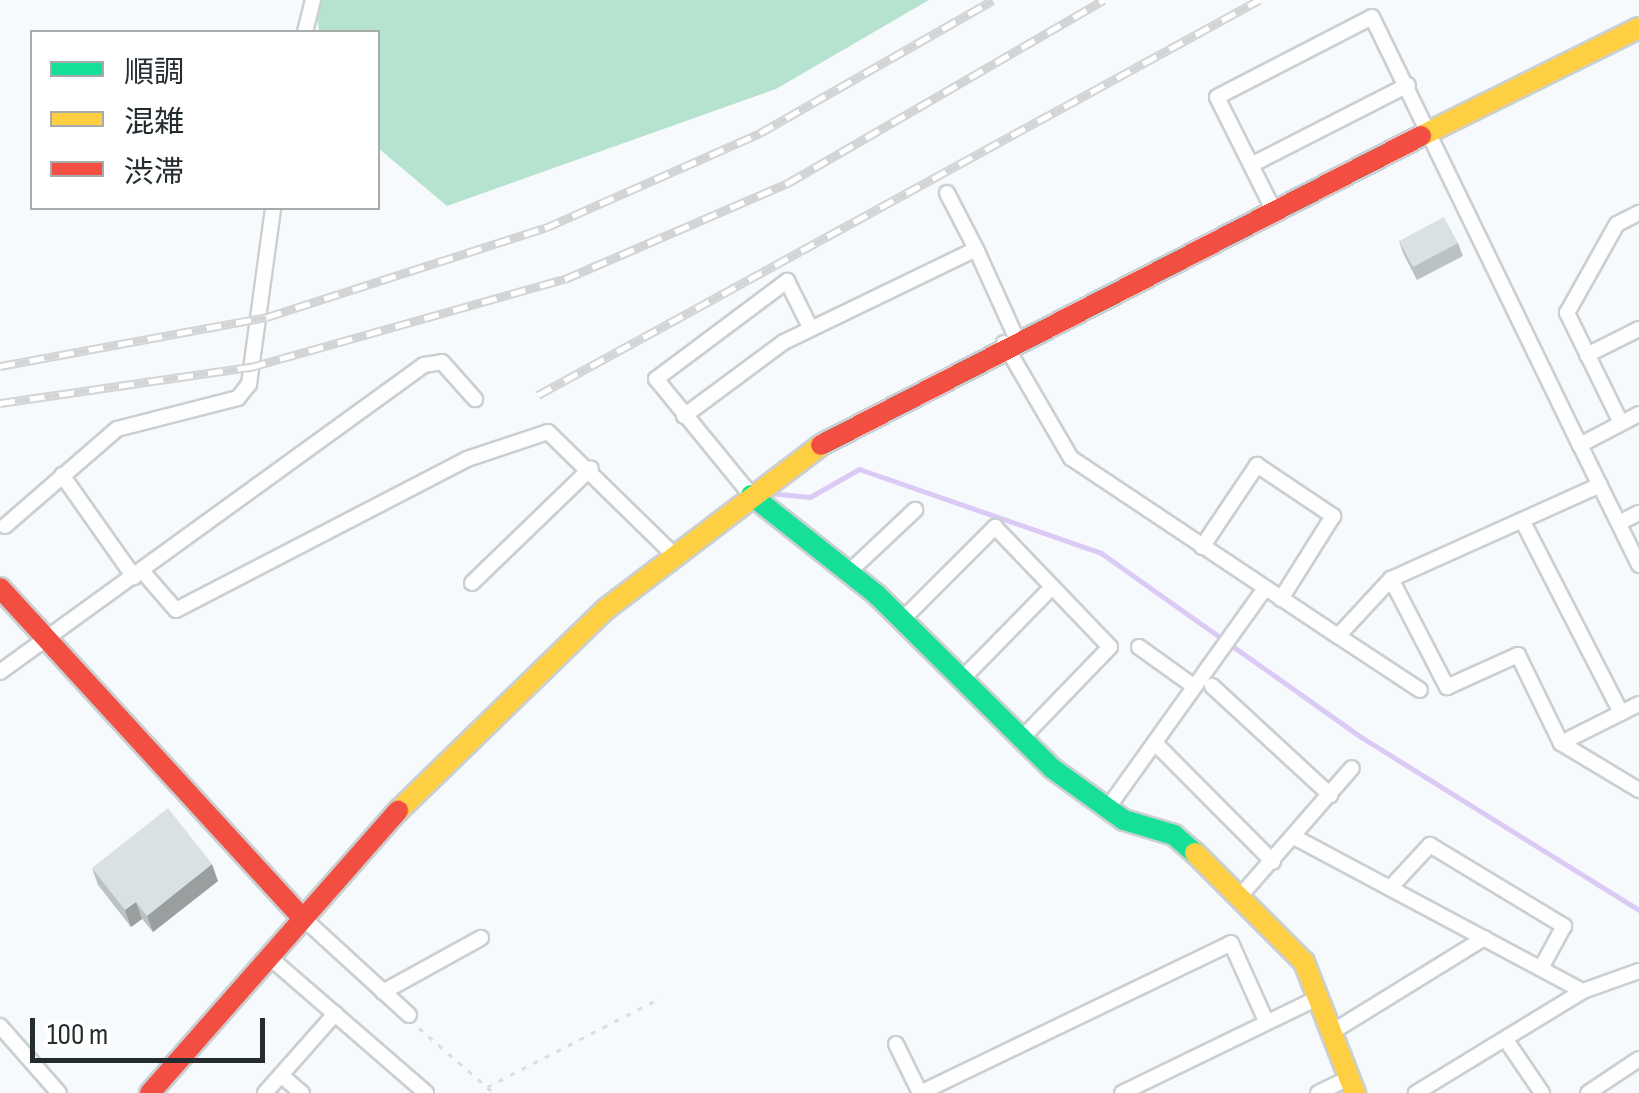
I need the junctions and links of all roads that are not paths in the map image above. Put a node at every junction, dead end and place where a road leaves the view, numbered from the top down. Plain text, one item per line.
1 (312, 0) edge
2 (1639, 28) edge
3 (305, 30) edge
4 (1408, 85) junction
5 (1432, 135) junction
6 (1251, 165) junction
7 (948, 194) dead end
8 (273, 210) edge
9 (1274, 211) junction
10 (1639, 212) edge
11 (976, 250) junction
12 (810, 327) junction
13 (1639, 328) edge
14 (1010, 340) junction
15 (1588, 355) junction
16 (476, 399) dead end
17 (1639, 414) edge
18 (684, 416) junction
19 (1621, 423) junction
20 (1580, 445) junction
21 (590, 468) junction
22 (62, 475) junction
23 (1600, 485) junction
24 (751, 495) junction
25 (915, 510) dead end
26 (1639, 513) edge
27 (1522, 520) junction
28 (1618, 524) junction
29 (5, 526) dead end
30 (1202, 547) junction
31 (674, 555) junction
32 (1639, 565) edge
33 (850, 572) junction
34 (138, 575) junction
35 (1391, 579) junction
36 (472, 583) dead end
37 (1052, 587) junction
38 (0, 588) edge
39 (1265, 588) junction
40 (1282, 598) junction
41 (902, 620) junction
42 (1338, 636) junction
43 (47, 639) junction
44 (1139, 647) dead end
45 (0, 672) edge
46 (962, 678) junction
47 (1192, 686) junction
48 (1212, 686) dead end
49 (1420, 690) dead end
50 (1639, 704) edge
51 (1621, 713) junction
52 (1022, 738) junction
53 (1156, 744) junction
54 (1560, 744) junction
55 (1352, 768) dead end
56 (1639, 790) edge
57 (1330, 795) junction
58 (1107, 808) junction
59 (1296, 838) junction
60 (1273, 862) junction
61 (1390, 888) junction
62 (1242, 894) junction
63 (302, 917) junction
64 (480, 938) dead end
65 (1484, 938) junction
66 (268, 956) junction
67 (1540, 968) junction
68 (1639, 971) edge
69 (1583, 991) junction
70 (383, 992) junction
71 (1318, 998) junction
72 (335, 1014) junction
73 (409, 1015) road end
74 (1266, 1022) junction
75 (0, 1026) edge
76 (1332, 1032) junction
77 (1506, 1040) junction
78 (896, 1044) dead end
79 (1639, 1059) edge
80 (281, 1075) junction
81 (1352, 1085) edge
82 (59, 1093) edge
83 (150, 1093) edge
84 (265, 1093) edge
85 (302, 1093) edge
86 (426, 1093) edge
87 (1122, 1093) edge
88 (1318, 1093) edge
89 (1416, 1093) edge
90 (1542, 1093) edge
91 (1588, 1093) edge

1 - 3 street
2 - 5 street
4 - 5 street
4 - 6 street
4 - 6 street
5 - 9 street
5 - 20 street
6 - 9 street
7 - 11 street
8 - 22 street
9 - 14 street
10 - 15 street
11 - 12 street
11 - 14 street
12 - 18 street
12 - 18 street
13 - 15 street
14 - 24 street
14 - 30 street
15 - 19 street
16 - 34 street
17 - 19 street
18 - 24 street
19 - 20 street
20 - 23 street
21 - 31 street
21 - 34 street
21 - 36 street
22 - 29 street
22 - 34 street
23 - 27 street
23 - 28 street
24 - 31 street
24 - 33 street
25 - 33 street
26 - 28 street
27 - 35 street
27 - 51 street
28 - 32 street
30 - 39 street
30 - 40 street
31 - 63 street
33 - 41 street
34 - 43 street
35 - 42 street
35 - 54 street
37 - 41 street
37 - 46 street
37 - 52 street
38 - 43 street
39 - 40 street
39 - 47 street
40 - 42 street
41 - 46 street
42 - 49 street
43 - 45 street
43 - 63 street
44 - 47 street
46 - 52 street
47 - 53 street
48 - 57 street
50 - 51 street
51 - 54 street
52 - 58 street
53 - 58 street
53 - 60 street
54 - 56 street
55 - 57 street
57 - 59 street
58 - 62 street
59 - 60 street
59 - 61 street
60 - 62 street
61 - 65 street
61 - 67 street
62 - 71 street
63 - 66 street
63 - 70 street
64 - 70 street
65 - 67 street
65 - 76 street
66 - 72 street
66 - 83 street
67 - 69 street
68 - 69 street
69 - 77 street
70 - 73 street
71 - 74 street
71 - 76 street
72 - 80 street
72 - 86 street
74 - 78 street
74 - 87 street
75 - 82 street
76 - 81 street
77 - 89 street
77 - 90 street
79 - 91 street
80 - 84 street
80 - 85 street
81 - 88 street

